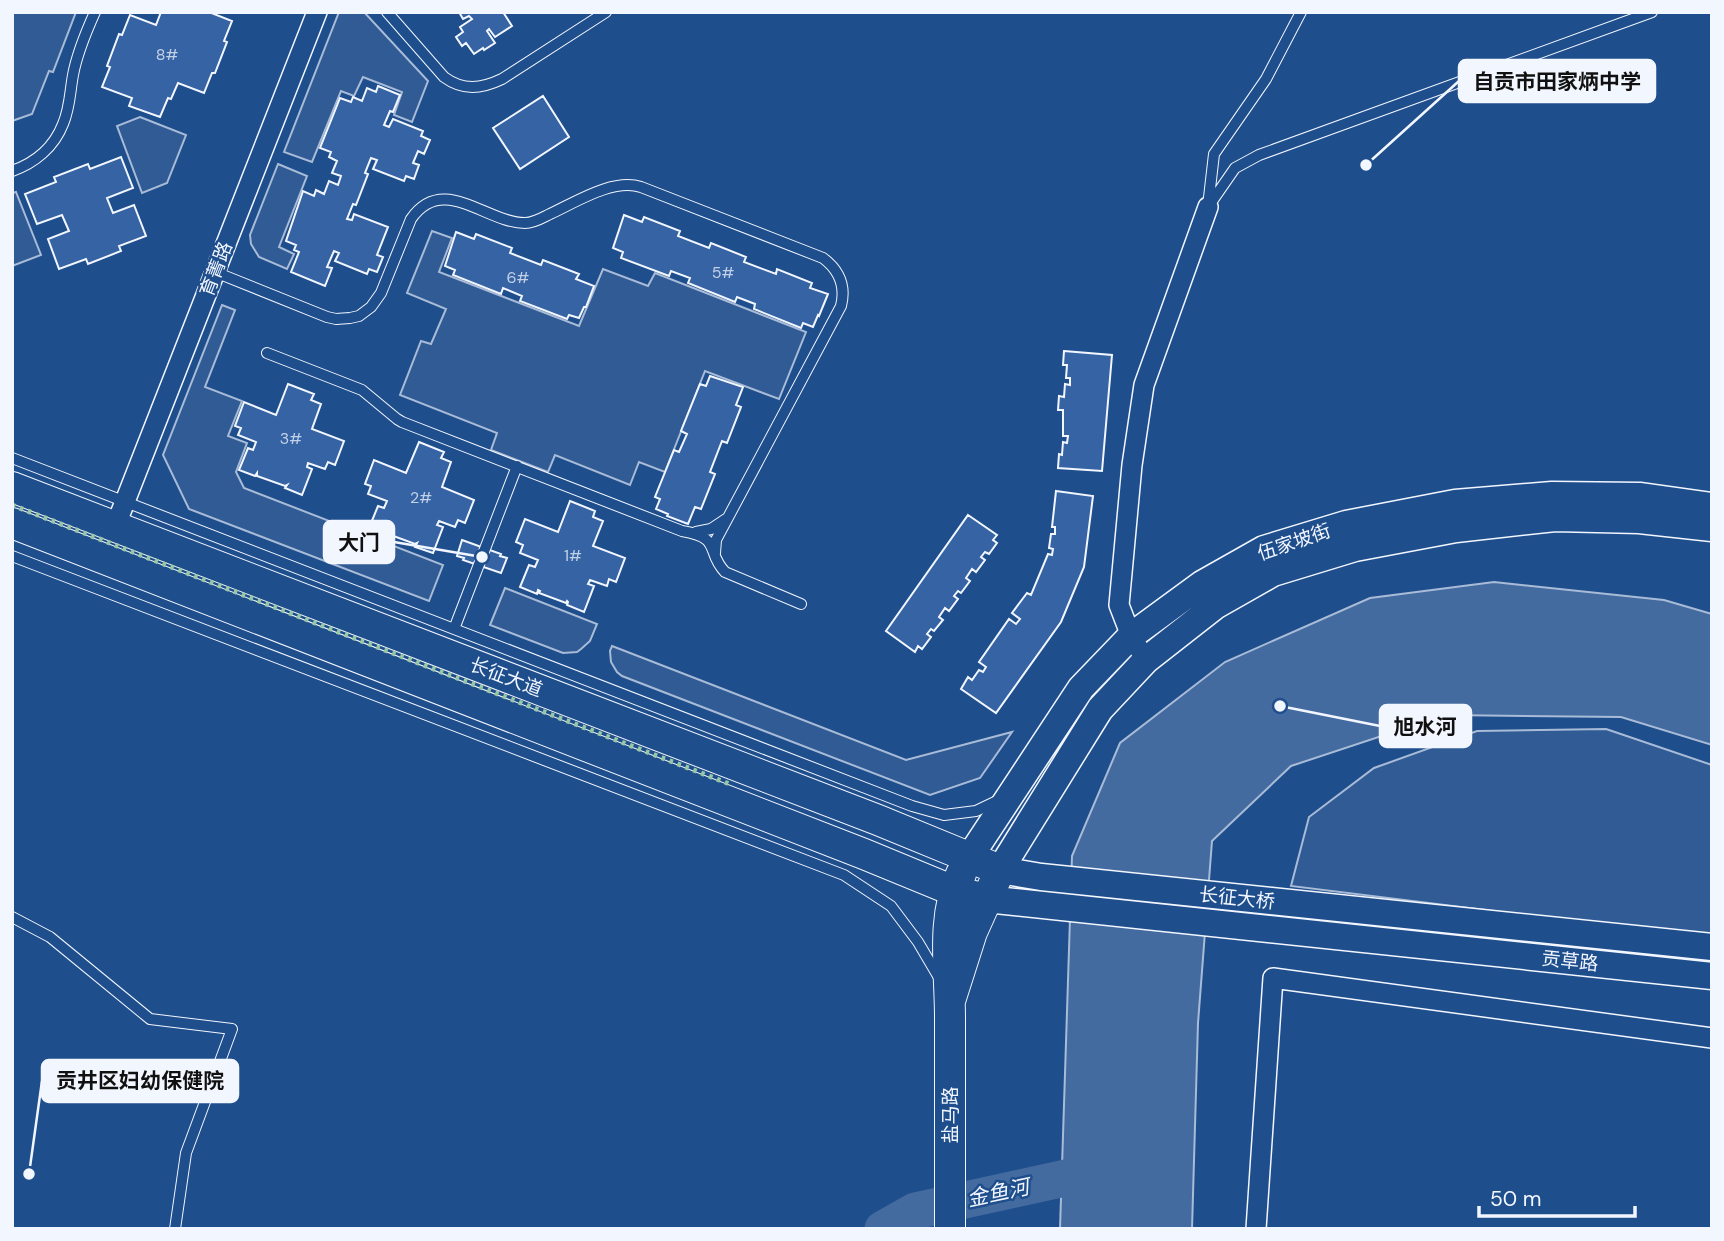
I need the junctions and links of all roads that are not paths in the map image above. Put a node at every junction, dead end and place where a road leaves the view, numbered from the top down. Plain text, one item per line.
1 (95, 12) edge
2 (317, 12) edge
3 (387, 12) edge
4 (606, 12) edge
5 (1301, 12) edge
6 (1652, 12) edge
7 (12, 171) edge
8 (1208, 207) junction
9 (215, 272) junction
10 (267, 353) dead end
11 (12, 458) edge
12 (517, 466) junction
13 (12, 486) edge
14 (1712, 506) edge
15 (731, 513) junction
16 (120, 514) junction
17 (12, 523) edge
18 (1712, 528) edge
19 (692, 533) junction
20 (715, 552) junction
21 (12, 556) edge
22 (801, 604) dead end
23 (454, 629) junction
24 (1131, 636) junction
25 (1146, 660) junction
26 (1012, 793) junction
27 (969, 858) junction
28 (999, 870) junction
29 (954, 891) junction
30 (986, 900) junction
31 (12, 917) edge
32 (1434, 918) joint
33 (1427, 945) joint
34 (1712, 947) edge
35 (1712, 976) edge
36 (950, 1001) junction
37 (1712, 1038) edge
38 (175, 1229) edge
39 (950, 1229) edge
40 (1256, 1229) edge

1 - 7 lane
2 - 9 street, 育菁路
3 - 4 lane
5 - 8 lane
6 - 8 lane
8 - 24 street
9 - 15 lane
9 - 16 street, 育菁路
10 - 12 lane
11 - 16 lane
12 - 19 lane
12 - 23 lane
13 - 16 main road, 长征大道
14 - 24 street, 伍家坡街
15 - 19 lane
15 - 20 lane
16 - 23 lane
16 - 27 main road, 长征大道
17 - 29 main road, 长征大道
18 - 25 street, 伍家坡街
19 - 20 lane
20 - 22 lane
21 - 36 lane
23 - 26 lane
24 - 25 street
24 - 26 street, 伍家坡街
25 - 28 street, 伍家坡街
26 - 27 street, 伍家坡街
27 - 28 main road, 长征大道
27 - 29 main road, 盐马路
28 - 30 main road
28 - 32 street, 长征大桥
29 - 30 main road, 长征大道
29 - 36 main road, 盐马路
30 - 33 street, 长征大桥
30 - 36 main road
31 - 38 lane
32 - 34 street, 贡草路
33 - 35 street, 贡草路
36 - 39 main road, 盐马路
37 - 40 street

